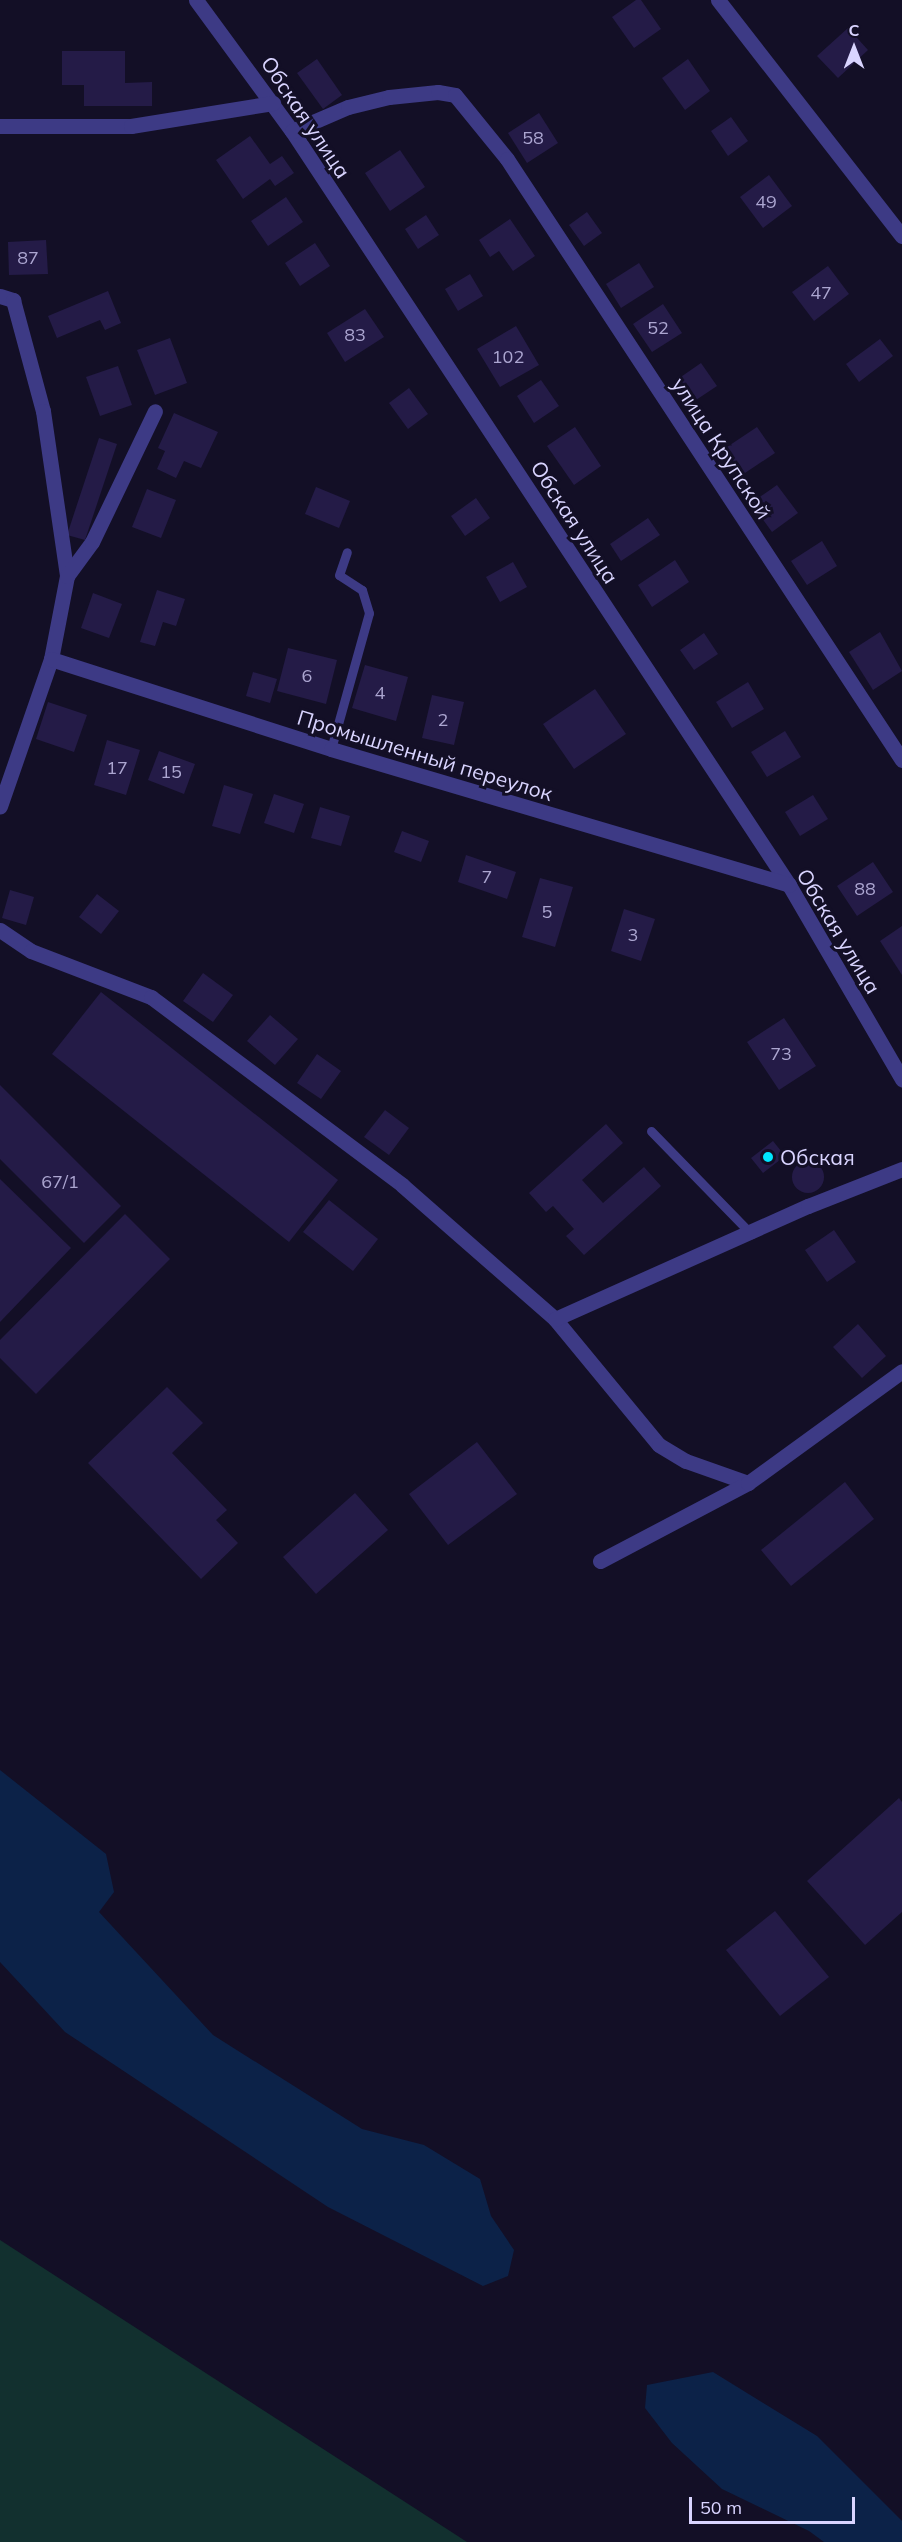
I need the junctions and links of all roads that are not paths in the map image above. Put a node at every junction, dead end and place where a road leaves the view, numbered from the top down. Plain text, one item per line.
1 (196, 0) edge
2 (718, 0) edge
3 (273, 103) junction
4 (0, 126) edge
5 (292, 131) junction
6 (902, 236) edge
7 (0, 296) edge
8 (155, 411) dead end
9 (347, 552) dead end
10 (68, 576) junction
11 (51, 659) junction
12 (331, 749) junction
13 (902, 760) edge
14 (0, 806) edge
15 (789, 885) junction
16 (0, 930) edge
17 (902, 1079) edge
18 (651, 1131) dead end
19 (902, 1169) edge
20 (751, 1234) junction
21 (555, 1319) junction
22 (902, 1371) edge
23 (748, 1483) junction
24 (600, 1562) dead end

1 - 3 street, Обская улица
2 - 6 street
3 - 4 street
3 - 5 street, Обская улица
5 - 13 street, улица Крупской
5 - 15 street, Обская улица
7 - 10 street
8 - 10 street
9 - 12 lane
10 - 11 street
11 - 12 street, Промышленный переулок
11 - 14 street
12 - 15 street, Промышленный переулок
15 - 17 street, Обская улица
16 - 21 street
18 - 20 lane
19 - 20 street
20 - 21 street
21 - 23 street
22 - 23 street
23 - 24 street

